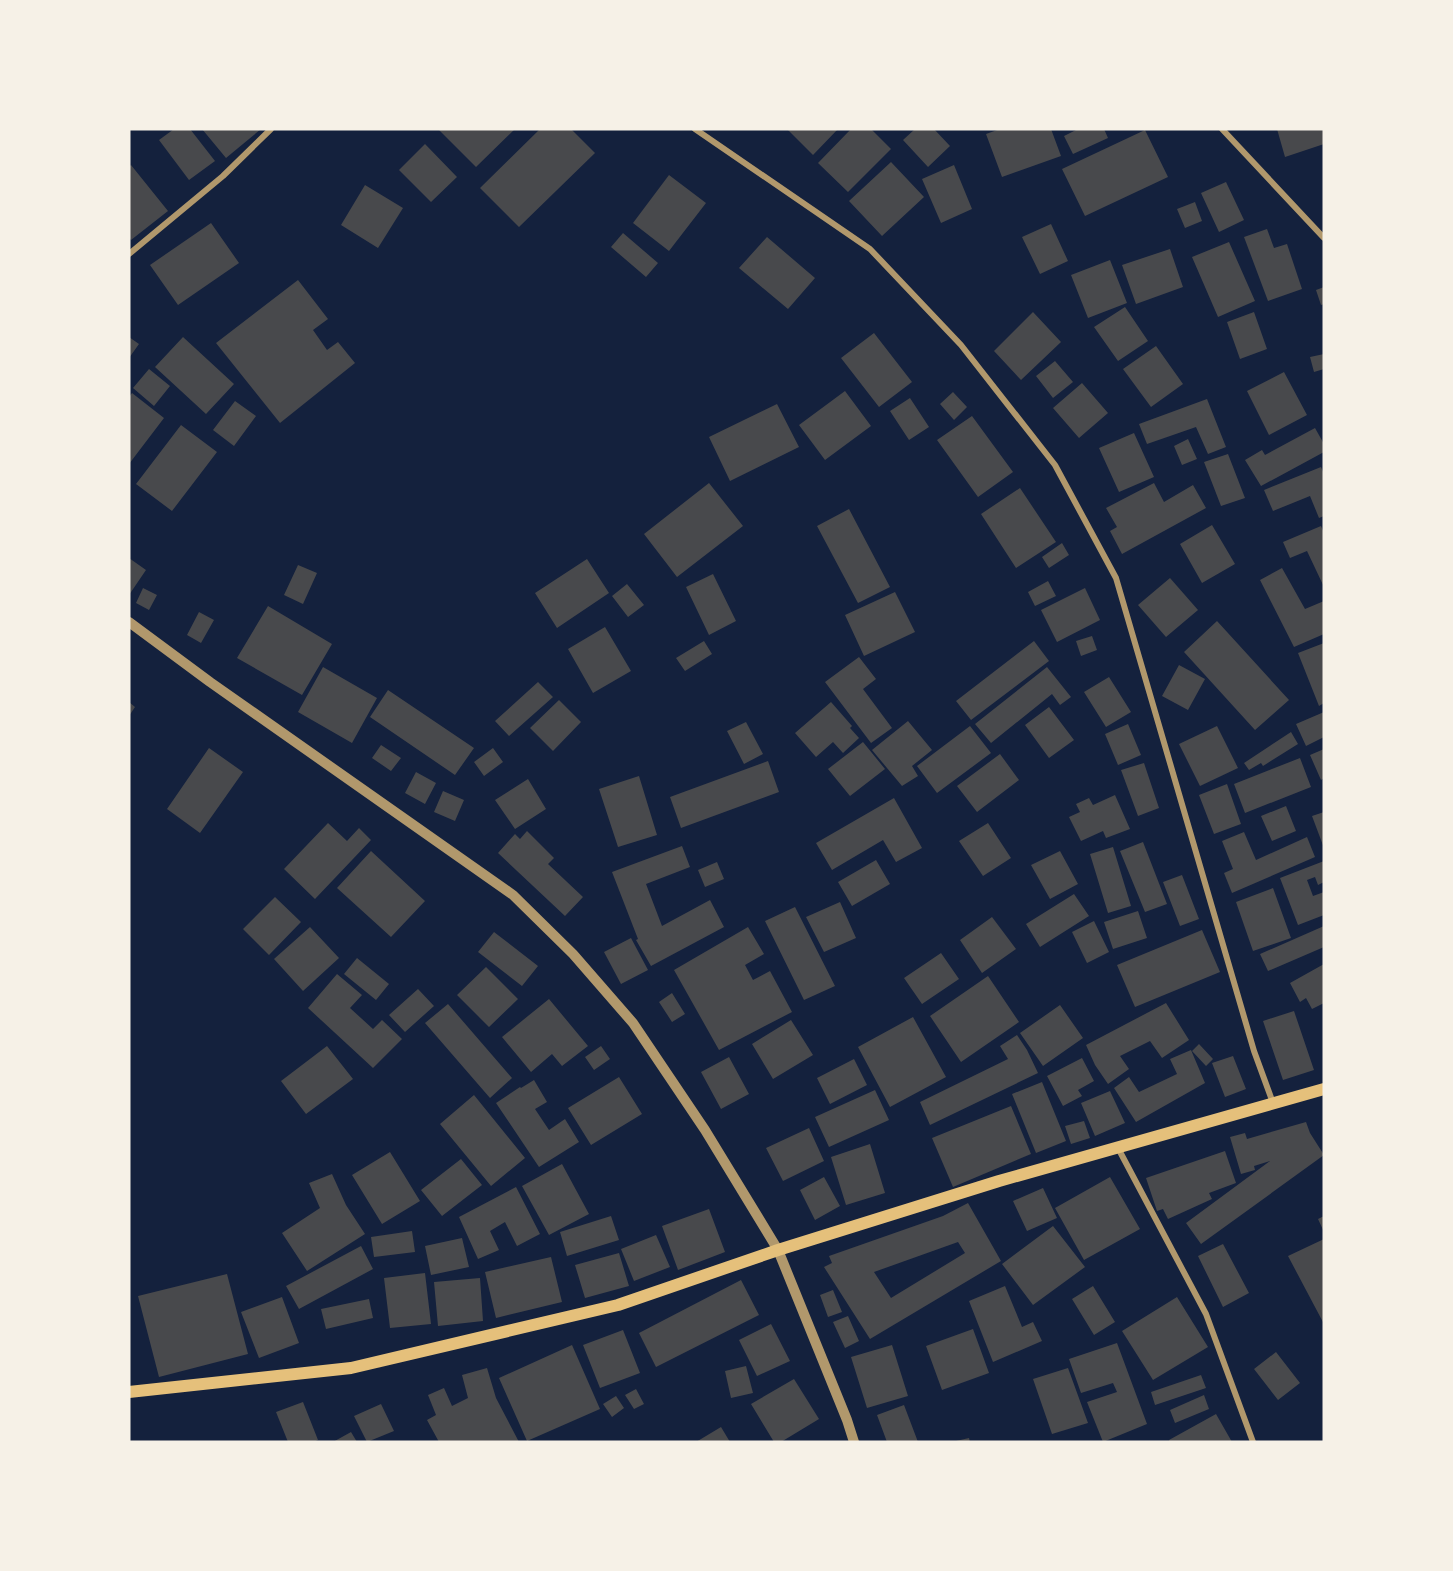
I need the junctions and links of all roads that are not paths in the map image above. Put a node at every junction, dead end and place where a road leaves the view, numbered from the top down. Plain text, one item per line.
1 (271, 129) edge
2 (695, 129) edge
3 (1222, 129) edge
4 (1324, 238) edge
5 (129, 254) edge
6 (129, 622) edge
7 (1324, 1089) edge
8 (1274, 1103) junction
9 (1118, 1147) junction
10 (778, 1250) junction
11 (129, 1392) edge
12 (854, 1442) edge
13 (1253, 1442) edge

1 - 5 street
2 - 8 street
3 - 4 street
6 - 10 street
7 - 8 main road
8 - 9 main road
9 - 10 main road
9 - 13 street
10 - 11 main road
10 - 12 street

